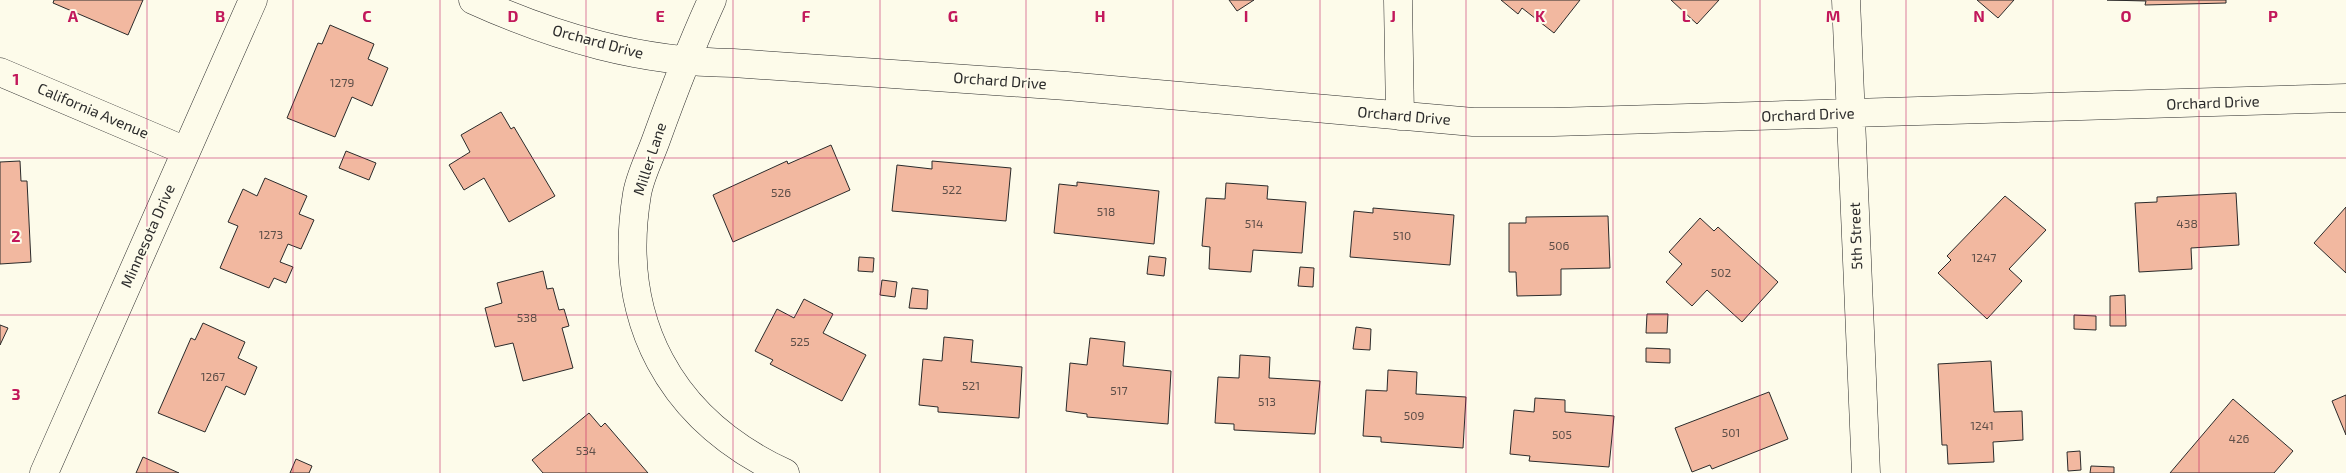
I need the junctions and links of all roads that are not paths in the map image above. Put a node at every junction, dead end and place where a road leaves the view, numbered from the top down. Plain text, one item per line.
1 (253, 0) edge
2 (473, 0) edge
3 (712, 0) edge
4 (1398, 0) edge
5 (1846, 0) edge
6 (684, 62) junction
7 (0, 72) edge
8 (2346, 98) edge
9 (1851, 114) junction
10 (1400, 116) junction
11 (186, 151) junction
12 (44, 473) edge
13 (785, 473) edge
14 (1866, 473) edge

1 - 11 street, Minnesota Drive
2 - 6 street, Orchard Drive
3 - 6 street, Miller Lane
4 - 10 street
5 - 9 street, 5th Street
6 - 10 street, Orchard Drive
6 - 13 street, Miller Lane
7 - 11 street, California Avenue
8 - 9 street, Orchard Drive
9 - 10 street, Orchard Drive
9 - 14 street, 5th Street
11 - 12 street, Minnesota Drive

